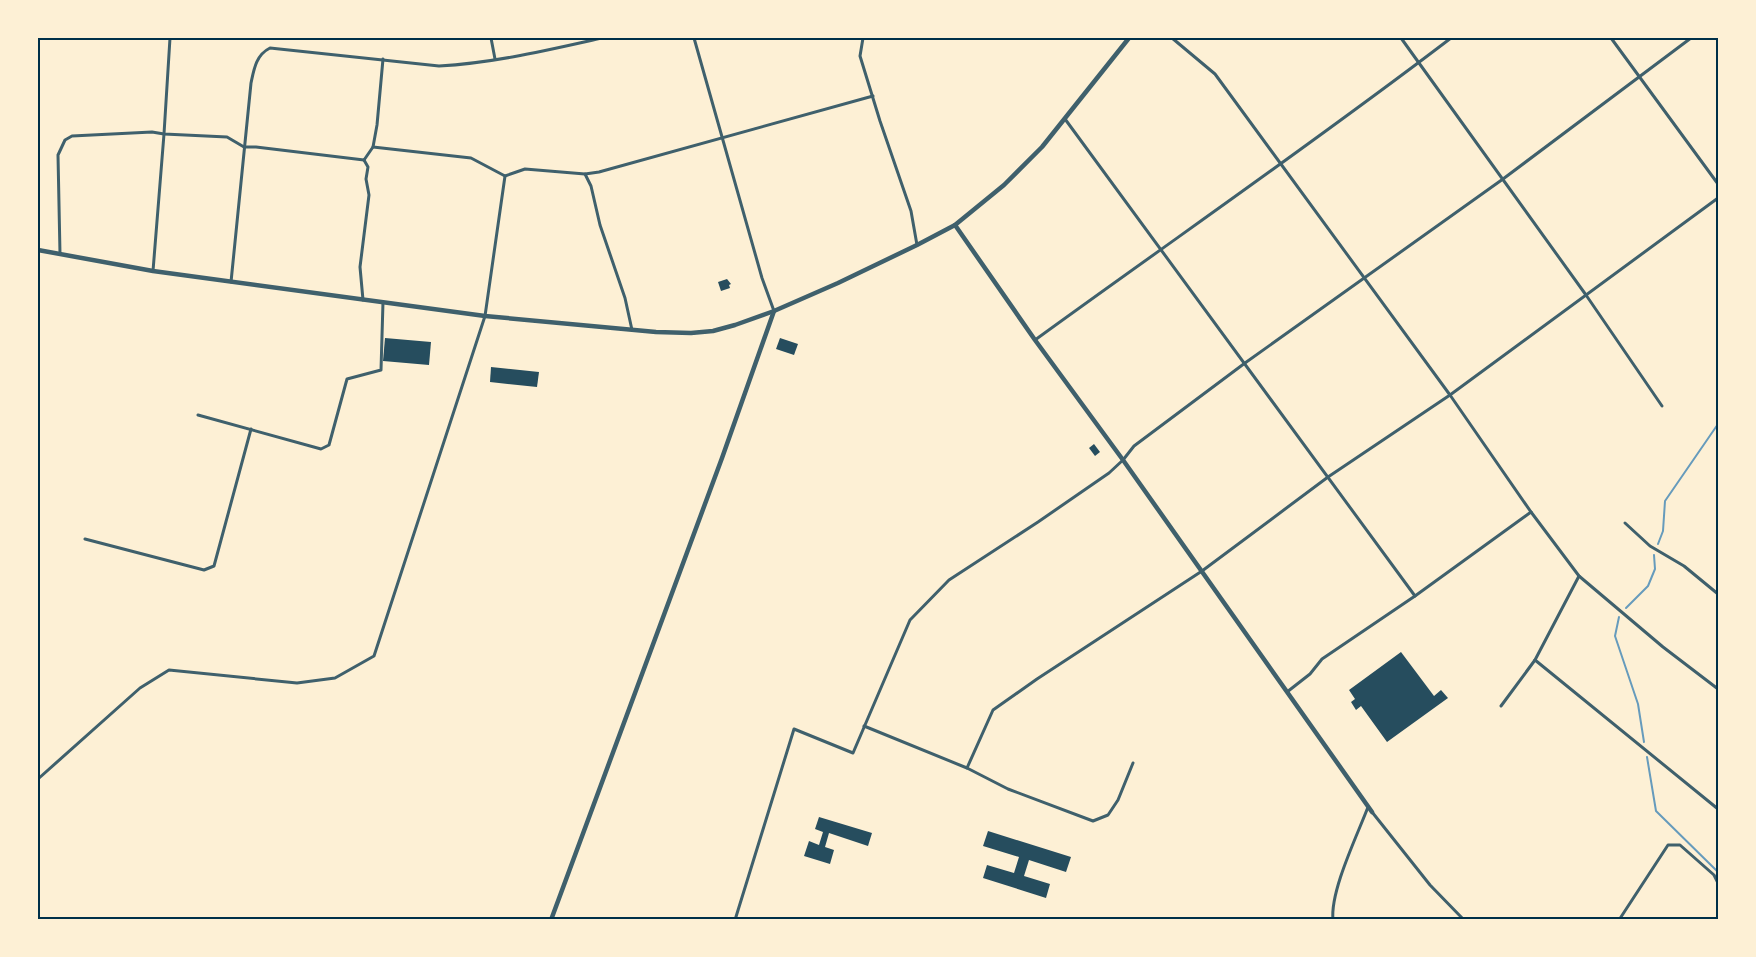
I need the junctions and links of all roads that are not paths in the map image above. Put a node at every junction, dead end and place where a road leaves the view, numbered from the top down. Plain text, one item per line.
1 (170, 38) edge
2 (491, 38) edge
3 (602, 38) edge
4 (694, 38) edge
5 (863, 38) edge
6 (1129, 38) edge
7 (1172, 38) edge
8 (1401, 38) edge
9 (1451, 38) edge
10 (1611, 38) edge
11 (1691, 38) edge
12 (383, 59) junction
13 (495, 59) junction
14 (1419, 62) junction
15 (1638, 76) junction
16 (873, 96) junction
17 (1065, 119) junction
18 (164, 134) junction
19 (723, 139) junction
20 (244, 147) junction
21 (373, 147) junction
22 (364, 160) junction
23 (1281, 164) junction
24 (585, 174) junction
25 (505, 176) junction
26 (1503, 179) junction
27 (1718, 184) edge
28 (1718, 198) edge
29 (955, 224) junction
30 (917, 245) junction
31 (1160, 249) junction
32 (38, 250) edge
33 (60, 254) junction
34 (153, 271) junction
35 (1364, 279) junction
36 (231, 282) junction
37 (1586, 295) junction
38 (363, 300) junction
39 (383, 302) junction
40 (774, 311) junction
41 (485, 316) junction
42 (632, 330) junction
43 (1035, 340) junction
44 (1245, 363) junction
45 (1450, 395) junction
46 (1662, 406) dead end
47 (198, 415) dead end
48 (251, 429) junction
49 (1123, 460) junction
50 (1328, 477) junction
51 (1531, 512) junction
52 (1625, 523) dead end
53 (85, 539) dead end
54 (1202, 571) junction
55 (1579, 576) junction
56 (1718, 594) edge
57 (1415, 596) junction
58 (1534, 660) junction
59 (1718, 689) edge
60 (1286, 692) junction
61 (1501, 706) dead end
62 (864, 726) junction
63 (1133, 763) dead end
64 (967, 768) junction
65 (38, 779) edge
66 (1368, 807) junction
67 (1718, 809) edge
68 (1372, 812) joint
69 (1718, 884) edge
70 (551, 920) edge
71 (735, 920) edge
72 (1333, 920) edge
73 (1464, 920) edge
74 (1620, 920) edge

1 - 18 street
2 - 13 street
3 - 13 street
4 - 19 street
5 - 16 street
6 - 17 street
7 - 23 street
8 - 14 street
9 - 14 street
10 - 15 street
11 - 15 street
12 - 13 street
12 - 20 street
12 - 21 street
14 - 23 street
14 - 26 street
15 - 26 street
15 - 27 street
16 - 19 street
16 - 30 street
17 - 29 street
17 - 31 street
18 - 20 street
18 - 33 street
18 - 34 street
19 - 24 street
19 - 40 street
20 - 22 street
20 - 36 street
21 - 22 street
21 - 25 street
22 - 38 street
23 - 31 street
23 - 35 street
24 - 25 street
24 - 42 street
25 - 41 street
26 - 35 street
26 - 37 street
28 - 37 street
29 - 30 street
29 - 43 street
30 - 40 street
31 - 43 street
31 - 44 street
32 - 33 street
33 - 34 street
34 - 36 street
35 - 44 street
35 - 45 street
36 - 38 street
37 - 45 street
37 - 46 street
38 - 39 street
39 - 41 street
39 - 48 street
40 - 42 street
40 - 70 street
41 - 42 street
41 - 65 street
43 - 49 street
44 - 49 street
44 - 50 street
45 - 50 street
45 - 51 street
47 - 48 street
48 - 53 street
49 - 54 street
49 - 62 street
50 - 54 street
50 - 57 street
51 - 55 street
51 - 57 street
52 - 56 street
54 - 60 street
54 - 64 street
55 - 58 street
55 - 59 street
57 - 60 street
58 - 61 street
58 - 67 street
60 - 66 street
62 - 64 street
62 - 71 street
63 - 64 street
66 - 68 street
66 - 72 street
68 - 73 street
69 - 74 street

